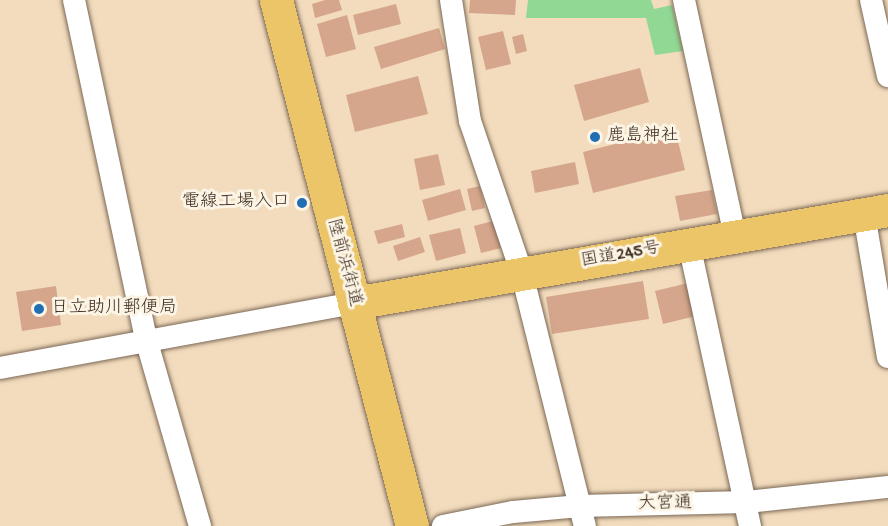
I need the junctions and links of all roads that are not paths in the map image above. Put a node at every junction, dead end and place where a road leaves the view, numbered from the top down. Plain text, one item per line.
1 (74, 0) edge
2 (276, 0) edge
3 (451, 0) edge
4 (684, 0) edge
5 (871, 0) edge
6 (888, 76) edge
7 (876, 212) edge
8 (735, 236) junction
9 (688, 244) junction
10 (522, 274) junction
11 (354, 303) junction
12 (146, 339) junction
13 (888, 357) edge
14 (0, 368) edge
15 (888, 487) edge
16 (747, 502) junction
17 (582, 516) edge
18 (200, 526) edge
19 (412, 526) edge
20 (443, 526) edge
21 (750, 526) edge

1 - 12 street
2 - 11 highway, 陸前浜街道
3 - 10 street
4 - 8 street
5 - 6 street
7 - 8 highway, 国道245号
7 - 13 street
8 - 9 highway, 国道245号
9 - 10 highway, 国道245号
9 - 16 street
10 - 11 highway, 国道245号
10 - 17 street
11 - 12 street
11 - 19 highway, 陸前浜街道
12 - 14 street
12 - 18 street
15 - 16 street, 大宮通
16 - 17 street, 大宮通
16 - 21 street
17 - 20 street, 大宮通

